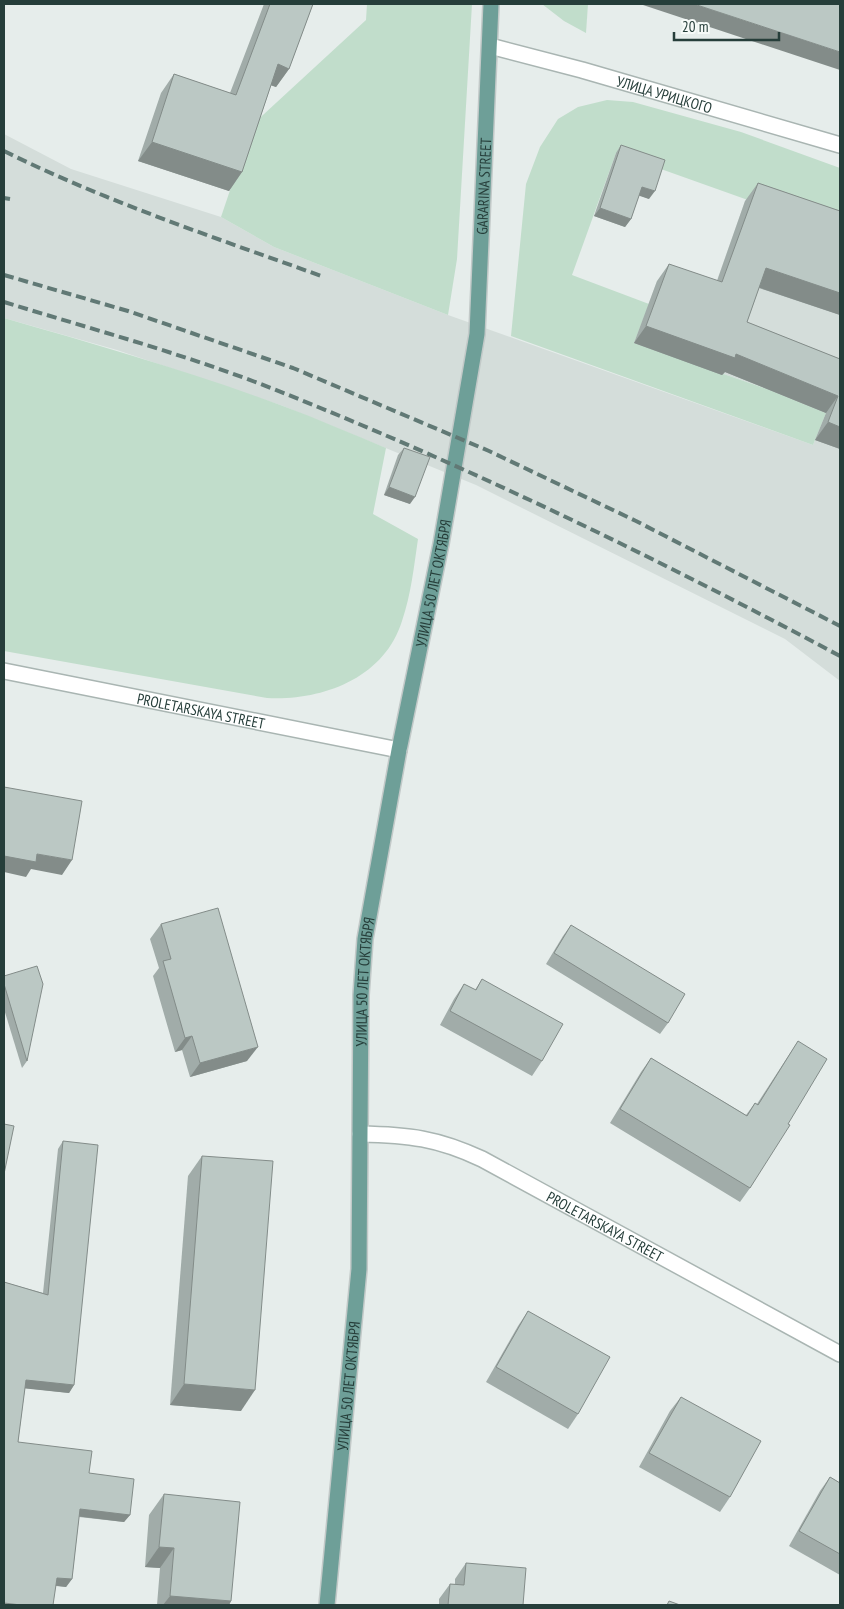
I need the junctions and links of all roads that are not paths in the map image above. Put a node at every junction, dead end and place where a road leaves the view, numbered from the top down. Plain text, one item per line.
1 (491, 4) edge
2 (490, 46) junction
3 (840, 145) edge
4 (470, 367) joint
5 (4, 671) edge
6 (399, 750) junction
7 (360, 1134) junction
8 (840, 1354) edge
9 (327, 1605) edge

1 - 2 main road, GARARINA STREET
2 - 3 street, УЛИЦА УРИЦКОГО
2 - 4 main road, GARARINA STREET
4 - 6 main road, УЛИЦА 50 ЛЕТ ОКТЯБРЯ
5 - 6 street, PROLETARSKAYA STREET
6 - 7 main road, УЛИЦА 50 ЛЕТ ОКТЯБРЯ
7 - 8 street, PROLETARSKAYA STREET
7 - 9 main road, УЛИЦА 50 ЛЕТ ОКТЯБРЯ

